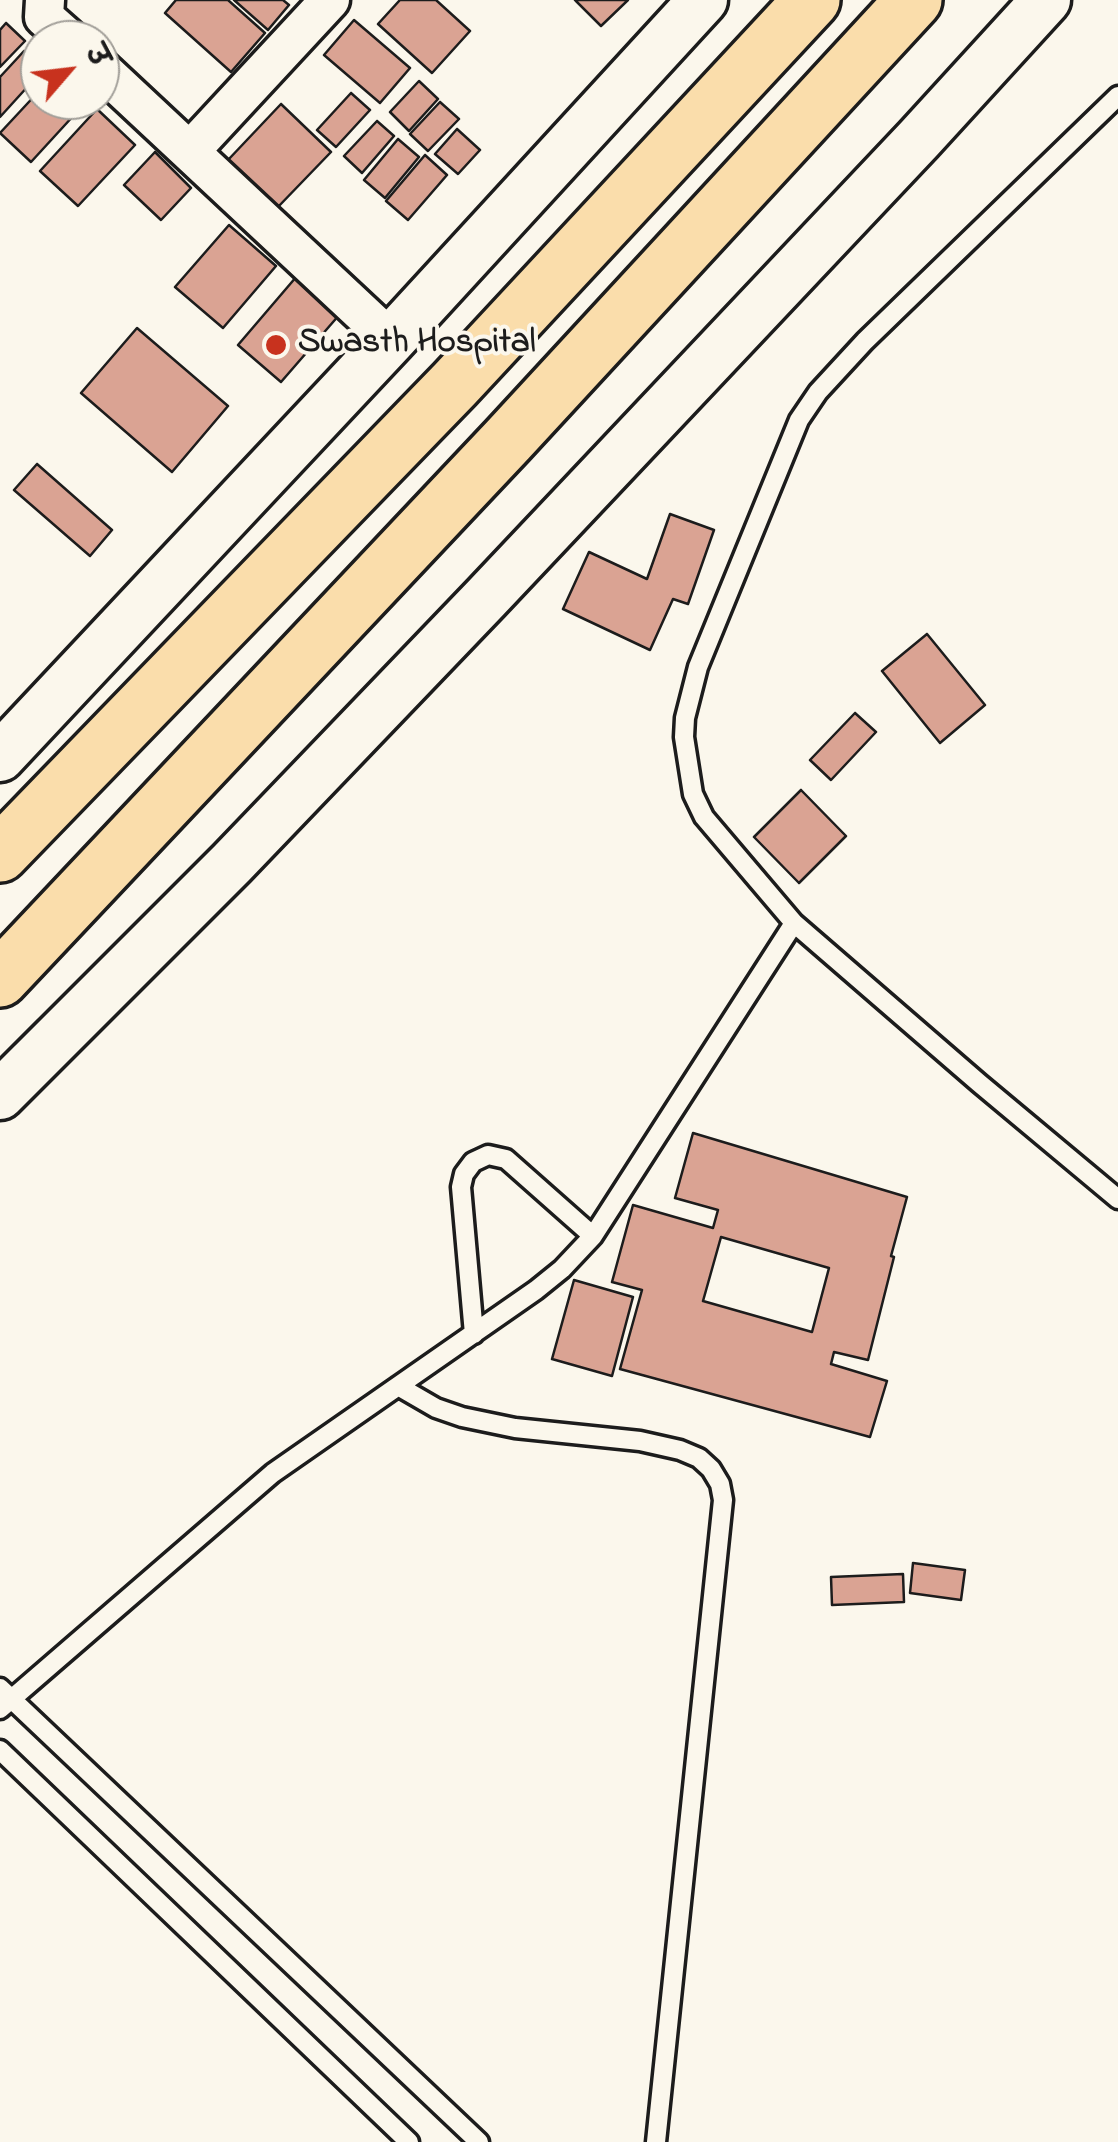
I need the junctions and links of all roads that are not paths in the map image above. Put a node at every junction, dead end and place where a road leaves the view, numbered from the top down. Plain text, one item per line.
1 (330, 0) edge
2 (703, 0) edge
3 (812, 0) edge
4 (914, 0) edge
5 (1046, 0) edge
6 (120, 86) edge
7 (1118, 96) edge
8 (190, 151) junction
9 (391, 340) junction
10 (0, 758) edge
11 (0, 854) edge
12 (794, 923) junction
13 (0, 980) edge
14 (0, 1094) edge
15 (1118, 1199) edge
16 (594, 1236) junction
17 (474, 1334) junction
18 (398, 1386) junction
19 (3, 1699) edge
20 (0, 1750) edge
21 (409, 2142) edge
22 (479, 2142) edge
23 (656, 2142) edge

1 - 8 street
2 - 9 street
3 - 11 main road
4 - 13 main road
5 - 14 street
6 - 8 street
7 - 12 lane
8 - 9 street
9 - 10 street
12 - 15 lane
12 - 16 lane
16 - 17 lane
16 - 17 lane
17 - 18 lane
18 - 19 lane
18 - 23 lane
19 - 22 lane
20 - 21 lane

